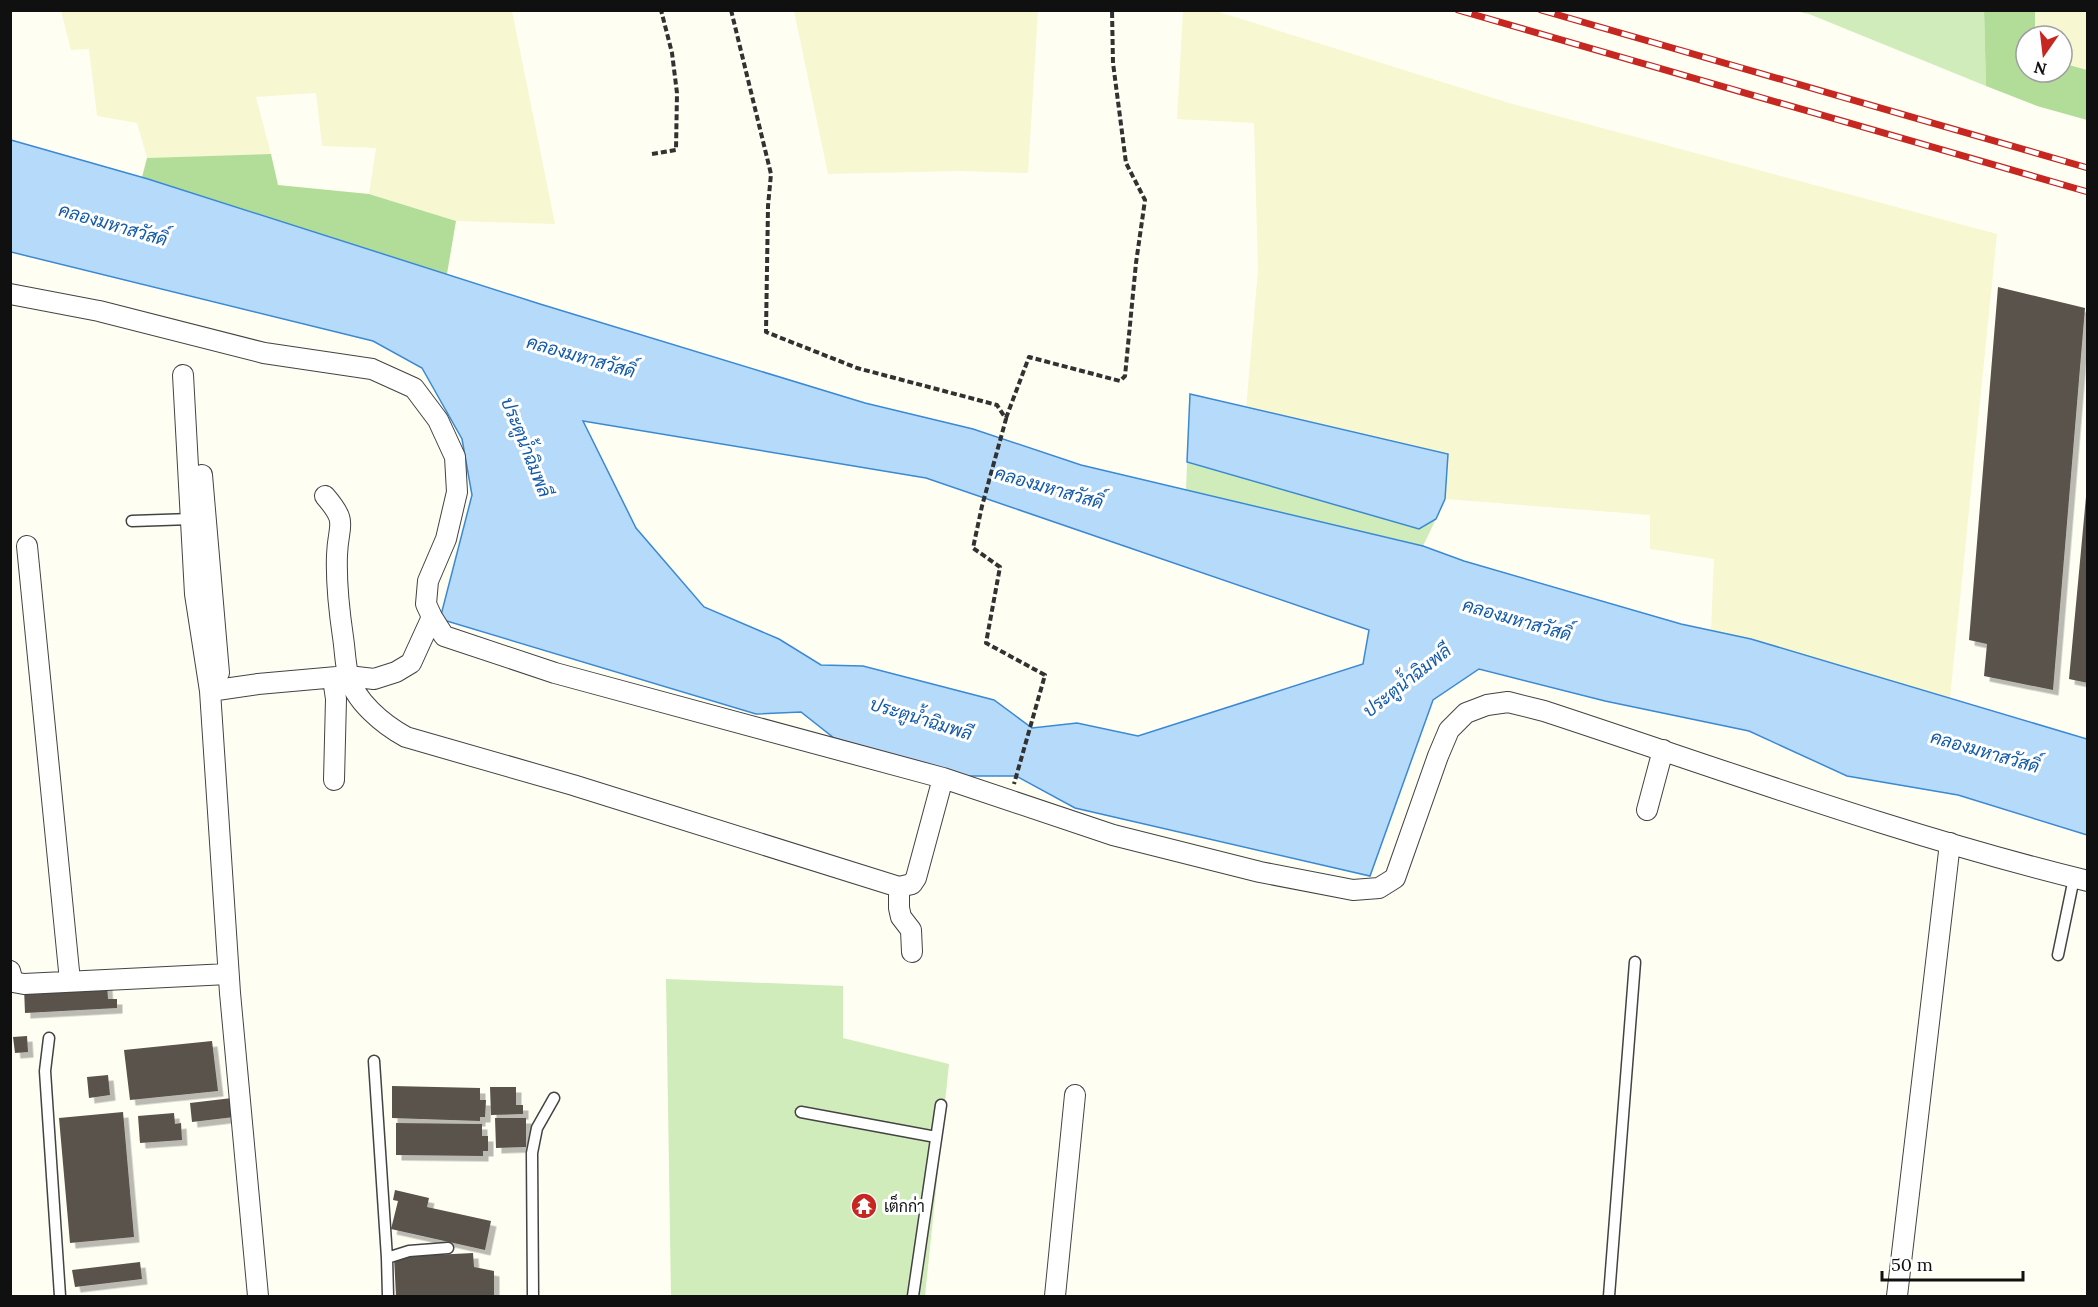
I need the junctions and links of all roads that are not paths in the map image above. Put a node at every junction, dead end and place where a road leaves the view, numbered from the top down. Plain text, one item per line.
1 (10, 294) edge
2 (183, 375) dead end
3 (202, 475) dead end
4 (325, 496) dead end
5 (191, 519) junction
6 (132, 521) dead end
7 (27, 546) dead end
8 (432, 617) junction
9 (340, 677) junction
10 (216, 690) junction
11 (1663, 750) junction
12 (942, 778) junction
13 (334, 780) dead end
14 (1647, 810) dead end
15 (1950, 843) junction
16 (2081, 880) edge
17 (899, 887) junction
18 (912, 952) dead end
19 (2058, 955) dead end
20 (1635, 962) dead end
21 (10, 971) edge
22 (228, 974) junction
23 (70, 981) junction
24 (49, 1038) dead end
25 (374, 1061) dead end
26 (1075, 1095) dead end
27 (554, 1098) dead end
28 (941, 1105) dead end
29 (801, 1112) dead end
30 (936, 1137) junction
31 (448, 1248) dead end
32 (387, 1258) junction
33 (60, 1296) edge
34 (258, 1296) edge
35 (388, 1296) edge
36 (533, 1296) edge
37 (913, 1296) edge
38 (1055, 1296) edge
39 (1609, 1296) edge
40 (1897, 1296) edge

1 - 8 street
2 - 5 street
3 - 10 street
4 - 9 street
5 - 6 lane
5 - 10 street
7 - 23 street
8 - 9 street
8 - 12 street
9 - 10 street
9 - 13 street
9 - 17 street
10 - 22 street
11 - 12 street
11 - 14 street
11 - 15 street
12 - 17 street
15 - 16 street
15 - 40 street
16 - 19 lane
17 - 18 street
20 - 39 lane
21 - 23 street
22 - 23 street
22 - 34 street
24 - 33 lane
25 - 32 lane
26 - 38 street
27 - 36 lane
28 - 30 lane
29 - 30 lane
30 - 37 lane
31 - 32 lane
32 - 35 lane

